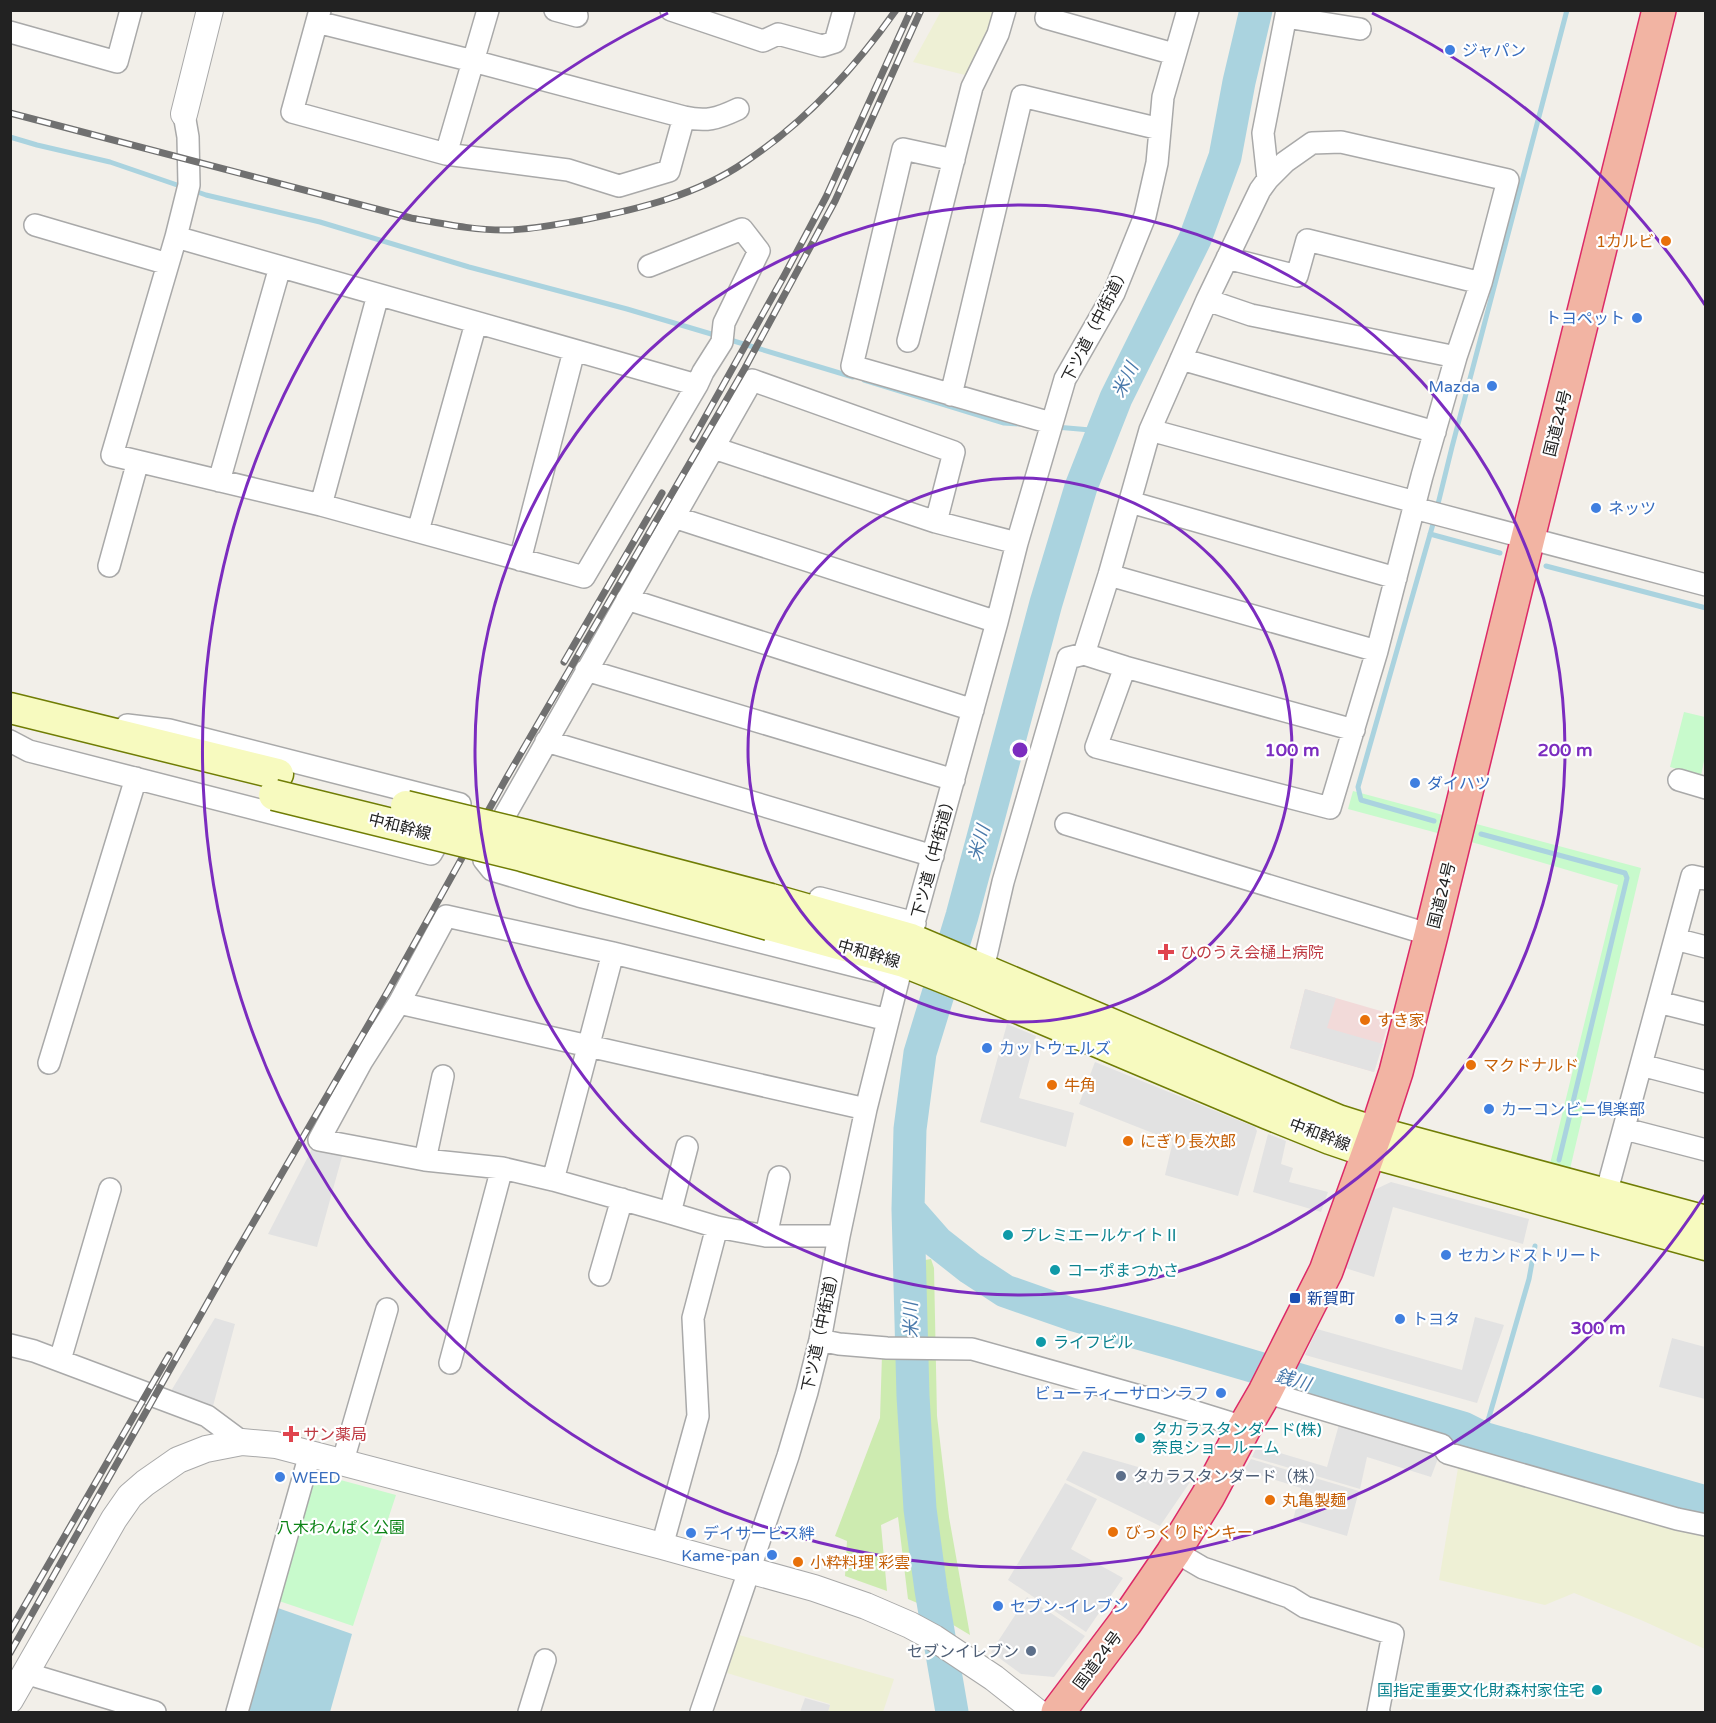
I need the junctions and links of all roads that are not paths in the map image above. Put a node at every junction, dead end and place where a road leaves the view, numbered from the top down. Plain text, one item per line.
1 (131, 10) edge
2 (210, 10) edge
3 (488, 10) edge
4 (555, 10) edge
5 (671, 10) edge
6 (844, 10) edge
7 (1005, 10) edge
8 (1048, 10) edge
9 (1188, 10) edge
10 (1659, 10) edge
11 (1286, 14) edge
12 (318, 16) edge
13 (578, 16) dead end
14 (1360, 29) dead end
15 (10, 32) edge
16 (1174, 54) junction
17 (473, 61) junction
18 (738, 109) dead end
19 (184, 114) joint
20 (684, 117) junction
21 (1160, 129) junction
22 (446, 153) junction
23 (954, 160) junction
24 (1268, 179) junction
25 (34, 225) dead end
26 (176, 237) junction
27 (1227, 258) junction
28 (168, 264) junction
29 (649, 266) dead end
30 (279, 267) junction
31 (1480, 284) junction
32 (378, 295) junction
33 (1207, 300) junction
34 (476, 323) junction
35 (908, 341) dead end
36 (574, 351) junction
37 (1456, 357) junction
38 (1181, 359) junction
39 (697, 385) junction
40 (951, 395) junction
41 (1051, 423) junction
42 (1150, 430) junction
43 (1435, 432) junction
44 (714, 448) junction
45 (138, 460) junction
46 (219, 481) junction
47 (1130, 502) junction
48 (321, 505) junction
49 (1415, 505) junction
50 (674, 517) junction
51 (936, 522) junction
52 (418, 531) junction
53 (1528, 539) junction
54 (1017, 543) junction
55 (520, 560) junction
56 (109, 566) dead end
57 (1109, 575) junction
58 (1396, 578) junction
59 (1706, 585) edge
60 (627, 599) junction
61 (997, 622) junction
62 (1377, 651) junction
63 (1084, 654) junction
64 (1125, 667) junction
65 (586, 670) junction
66 (973, 710) junction
67 (17, 717) edge
68 (1354, 730) junction
69 (10, 741) edge
70 (546, 741) junction
71 (135, 778) junction
72 (954, 780) junction
73 (1679, 780) dead end
74 (1706, 788) edge
75 (505, 814) junction
76 (1066, 824) dead end
77 (933, 856) junction
78 (1706, 879) edge
79 (1431, 935) junction
80 (1675, 939) junction
81 (1706, 947) edge
82 (911, 952) junction
83 (613, 953) junction
84 (978, 975) junction
85 (1658, 1002) junction
86 (399, 1003) junction
87 (1706, 1014) edge
88 (888, 1020) junction
89 (590, 1046) junction
90 (49, 1063) dead end
91 (1641, 1065) junction
92 (443, 1076) dead end
93 (1706, 1082) edge
94 (866, 1109) junction
95 (1625, 1129) junction
96 (1372, 1142) junction
97 (687, 1147) dead end
98 (1706, 1150) edge
99 (425, 1160) junction
100 (502, 1168) junction
101 (779, 1177) dead end
102 (554, 1180) junction
103 (110, 1189) dead end
104 (1606, 1194) junction
105 (622, 1199) junction
106 (670, 1213) junction
107 (1706, 1221) edge
108 (717, 1227) junction
109 (766, 1236) junction
110 (839, 1236) junction
111 (1706, 1245) edge
112 (600, 1275) dead end
113 (387, 1309) dead end
114 (820, 1340) junction
115 (10, 1345) edge
116 (60, 1360) junction
117 (450, 1363) dead end
118 (1266, 1390) junction
119 (1243, 1430) junction
120 (242, 1442) junction
121 (310, 1454) junction
122 (342, 1464) junction
123 (1706, 1525) edge
124 (662, 1546) junction
125 (1173, 1553) junction
126 (749, 1570) junction
127 (545, 1660) dead end
128 (25, 1673) junction
129 (10, 1700) edge
130 (155, 1712) edge
131 (237, 1713) edge
132 (529, 1713) edge
133 (701, 1713) edge
134 (1037, 1713) edge
135 (1058, 1713) edge
136 (1379, 1713) edge

1 - 15 street
2 - 19 street
3 - 17 street
4 - 13 street
5 - 6 street
7 - 23 street
8 - 16 street
9 - 16 street, 下ツ道（中街道）
10 - 53 highway, 国道24号
11 - 14 street
11 - 24 street
12 - 17 street
12 - 22 street
16 - 21 street, 下ツ道（中街道）
17 - 20 street
17 - 22 street
18 - 20 street
19 - 26 street
20 - 22 street
21 - 40 street
21 - 41 street, 下ツ道（中街道）
23 - 35 street
23 - 40 street
24 - 27 street
24 - 31 street
25 - 28 street
26 - 28 street
26 - 30 street
27 - 31 street
27 - 33 street
28 - 45 street
29 - 39 street
30 - 32 street
30 - 46 street
31 - 37 street
32 - 34 street
32 - 48 street
33 - 37 street
33 - 38 street
34 - 36 street
34 - 52 street
36 - 39 street
36 - 55 street
37 - 43 street
38 - 42 street
38 - 43 street
39 - 55 street
40 - 41 street
41 - 54 street, 下ツ道（中街道）
42 - 47 street
42 - 49 street
43 - 49 street
44 - 50 street
44 - 51 street
44 - 51 street
45 - 46 street
45 - 56 street
46 - 48 street
47 - 57 street
47 - 58 street
48 - 52 street
49 - 53 street
49 - 58 street
50 - 60 street
50 - 61 street
51 - 54 street
52 - 55 street
53 - 59 street
53 - 79 highway, 国道24号
54 - 61 street, 下ツ道（中街道）
57 - 62 street
57 - 63 street
58 - 62 street
60 - 65 street
60 - 66 street
61 - 66 street, 下ツ道（中街道）
62 - 68 street
63 - 64 street
63 - 84 street
64 - 68 street
64 - 68 street
65 - 70 street
65 - 72 street
66 - 72 street, 下ツ道（中街道）
67 - 71 street
67 - 82 main road, 中和幹線, bridge
69 - 71 street
70 - 75 street
70 - 77 street
71 - 90 street
72 - 77 street, 下ツ道（中街道）
73 - 74 street
75 - 82 street
75 - 82 street
76 - 79 street
77 - 82 street, 下ツ道（中街道）
78 - 80 street
79 - 96 highway, 国道24号
80 - 81 street
80 - 85 street
82 - 84 main road, 中和幹線
82 - 88 street, 下ツ道（中街道）
83 - 86 street
83 - 88 street
83 - 89 street
84 - 96 main road, 中和幹線
85 - 87 street
85 - 91 street
86 - 89 street
86 - 99 street
88 - 94 street, 下ツ道（中街道）
89 - 94 street
89 - 102 street
91 - 93 street
91 - 95 street
92 - 99 street
94 - 110 street, 下ツ道（中街道）
95 - 98 street
95 - 104 street
96 - 104 main road, 中和幹線
96 - 111 main road, 中和幹線
96 - 118 highway, 国道24号
97 - 106 street
99 - 100 street
100 - 102 street
100 - 117 street
101 - 109 street
102 - 105 street
103 - 116 street
104 - 107 main road, 中和幹線
105 - 106 street
105 - 112 street
106 - 108 street
108 - 109 street
108 - 124 street
109 - 110 street
110 - 114 street, 下ツ道（中街道）
113 - 122 street
114 - 119 street
114 - 126 street, 下ツ道（中街道）
115 - 116 street
116 - 120 street
118 - 119 highway, 国道24号
118 - 123 street
119 - 125 highway, 国道24号
120 - 121 street
120 - 128 street
121 - 122 street
121 - 131 street
122 - 124 street
124 - 126 street
125 - 135 highway, 国道24号
125 - 136 street
126 - 133 street, 下ツ道（中街道）
126 - 134 street
127 - 132 street
128 - 129 street
128 - 130 street

